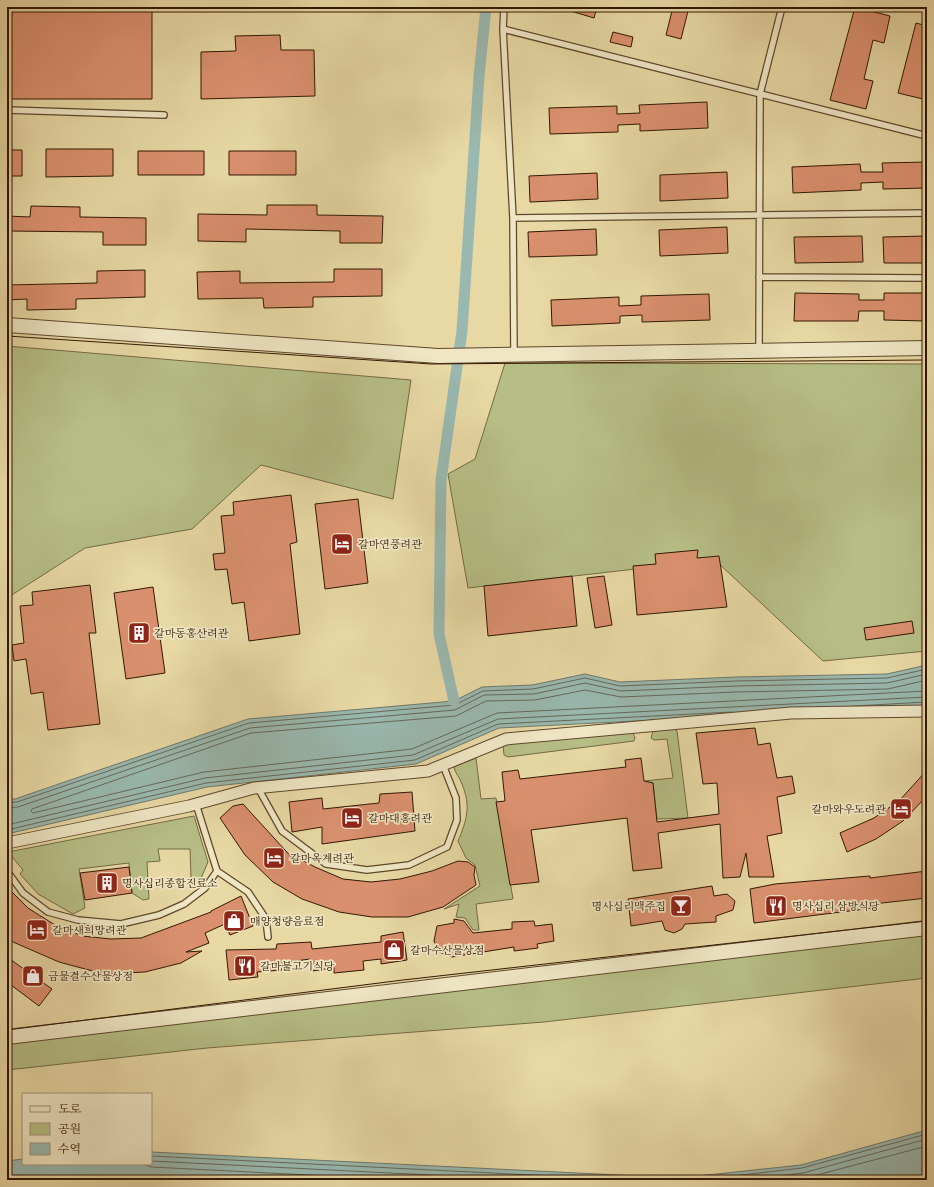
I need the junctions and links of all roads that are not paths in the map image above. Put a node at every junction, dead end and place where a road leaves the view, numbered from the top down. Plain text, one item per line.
1 (504, 7) edge
2 (782, 7) edge
3 (503, 29) junction
4 (760, 94) junction
5 (7, 110) edge
6 (164, 115) dead end
7 (927, 136) edge
8 (927, 213) edge
9 (760, 215) junction
10 (513, 218) junction
11 (759, 277) junction
12 (927, 278) edge
13 (7, 326) edge
14 (927, 348) edge
15 (759, 350) junction
16 (514, 354) junction
17 (927, 711) edge
18 (443, 765) junction
19 (258, 788) junction
20 (196, 804) junction
21 (7, 842) edge
22 (7, 871) edge
23 (217, 871) junction
24 (927, 928) edge
25 (268, 937) dead end
26 (7, 1037) edge

1 - 3 lane
2 - 4 lane
3 - 4 lane
3 - 10 lane
4 - 7 lane
4 - 9 lane
5 - 6 lane
8 - 9 lane
9 - 10 lane
9 - 11 lane
10 - 16 lane
11 - 12 lane
11 - 15 lane
13 - 16 street
14 - 15 street
15 - 16 street
17 - 18 street
18 - 19 street
18 - 19 lane
19 - 20 street
20 - 21 street
20 - 23 lane
22 - 23 lane
23 - 25 lane
24 - 26 street

